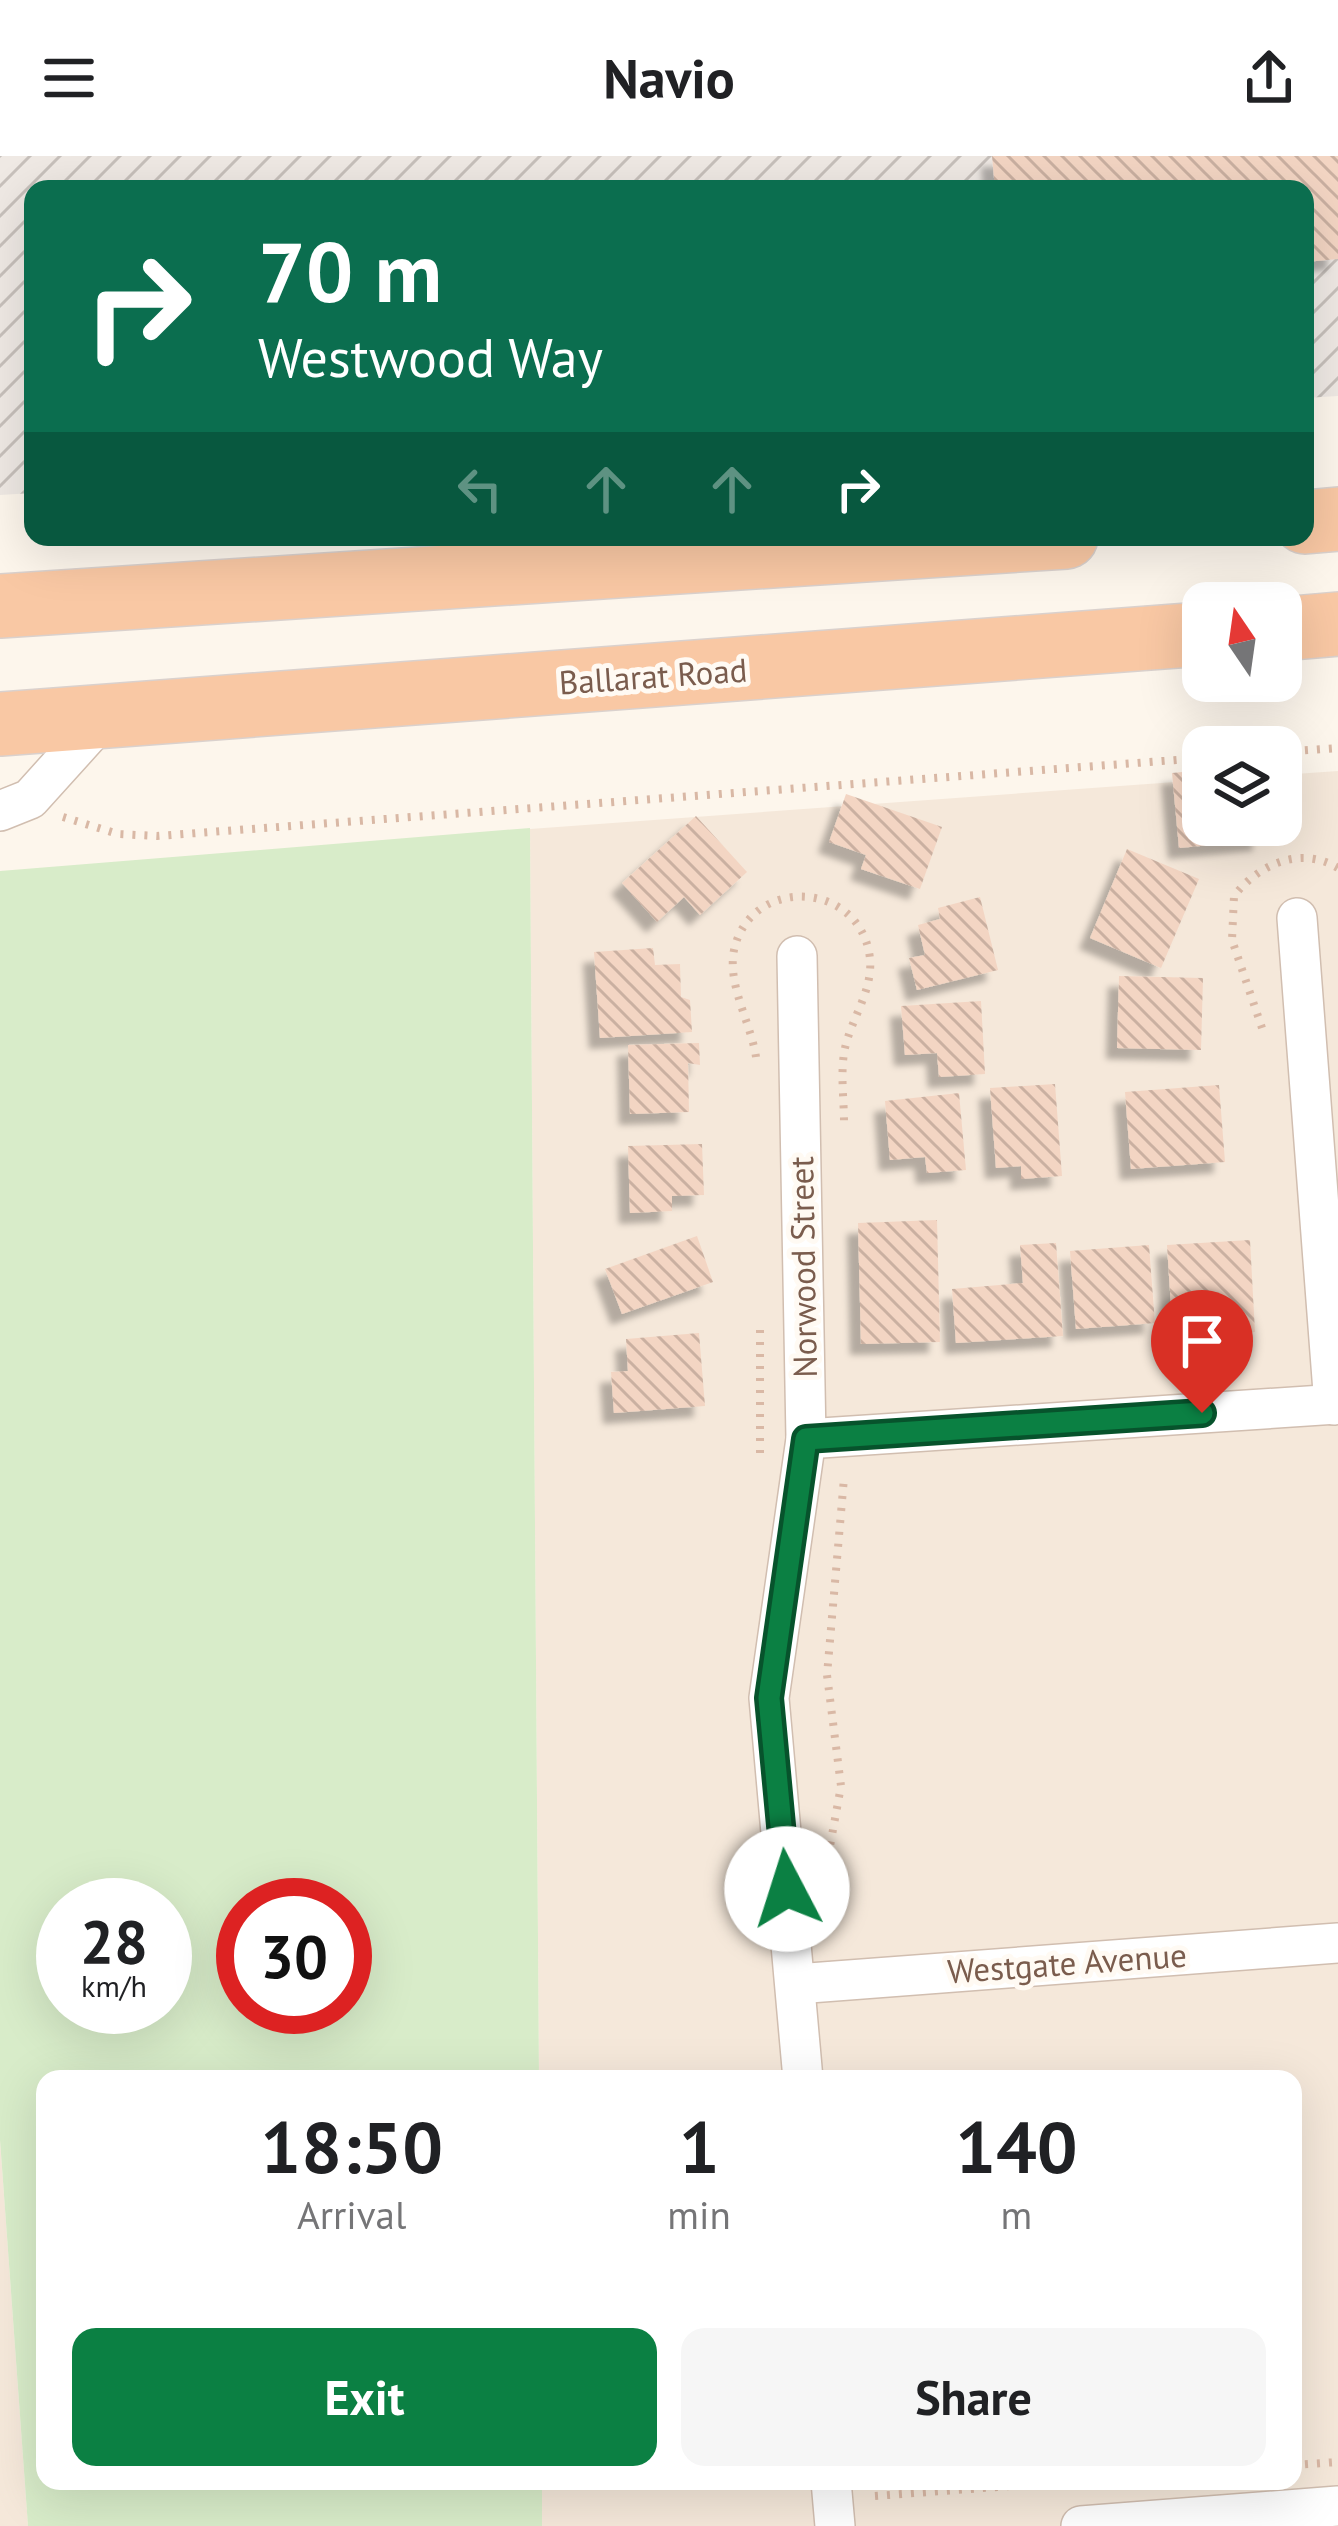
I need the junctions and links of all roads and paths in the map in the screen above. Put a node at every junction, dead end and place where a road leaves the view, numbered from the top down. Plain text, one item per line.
1 (927, 546) edge
2 (0, 606) edge
3 (1338, 624) edge
4 (1302, 627) edge
5 (1182, 636) edge
6 (104, 717) junction
7 (0, 724) edge
8 (1338, 748) edge
9 (1302, 751) edge
10 (1182, 760) edge
11 (15, 805) edge
12 (1297, 918) dead end
13 (797, 956) dead end
14 (1336, 1404) edge
15 (806, 1439) junction
16 (1338, 1943) edge
17 (796, 1984) junction
18 (802, 2070) edge
19 (1338, 2462) edge
20 (1302, 2464) edge
21 (832, 2490) edge
22 (956, 2490) edge
23 (874, 2496) dead end
24 (1338, 2506) edge
25 (835, 2526) edge
26 (1081, 2526) edge

1 - 2 highway
3 - 4 highway
5 - 6 highway, Ballarat Road
6 - 7 highway, Ballarat Road
6 - 11 street
8 - 9 path
10 - 11 path
12 - 14 street
13 - 15 street, Norwood Street
14 - 15 street
15 - 17 street, Norwood Street
16 - 17 street, Westgate Avenue
17 - 18 street, Norwood Street
19 - 20 path
21 - 25 street
22 - 23 path
24 - 26 street

